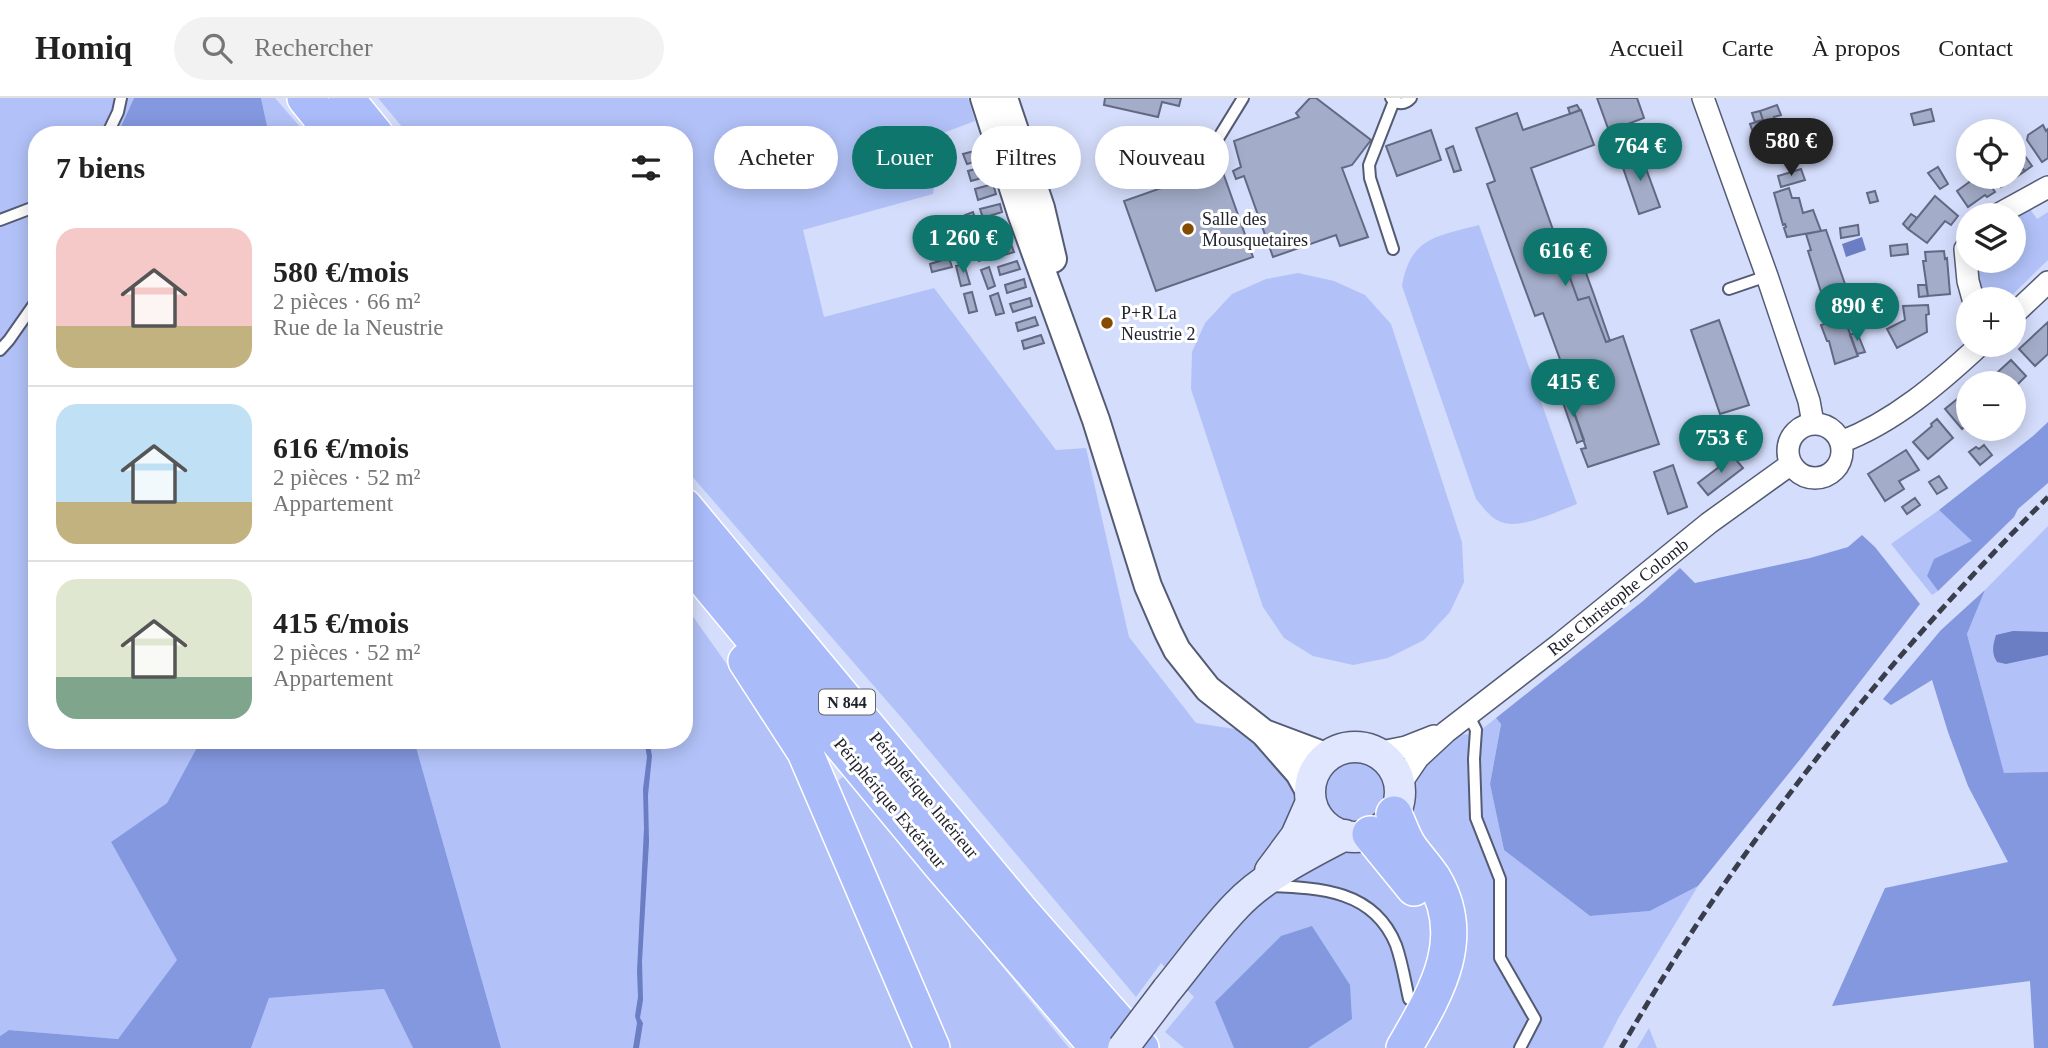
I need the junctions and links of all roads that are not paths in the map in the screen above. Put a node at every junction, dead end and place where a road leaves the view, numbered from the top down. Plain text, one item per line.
1 (121, 98) edge
2 (304, 98) edge
3 (346, 98) edge
4 (984, 98) edge
5 (1004, 98) edge
6 (1243, 98) edge
7 (1411, 98) edge
8 (1703, 98) edge
9 (1392, 99) edge
10 (111, 126) edge
11 (327, 126) edge
12 (369, 126) edge
13 (1226, 126) edge
14 (2048, 187) edge
15 (2019, 203) edge
16 (28, 209) edge
17 (0, 220) edge
18 (1393, 249) dead end
19 (1767, 276) junction
20 (2048, 282) edge
21 (1729, 289) dead end
22 (2026, 303) edge
23 (28, 313) edge
24 (0, 350) edge
25 (1965, 357) edge
26 (1080, 376) junction
27 (1814, 424) junction
28 (1841, 442) junction
29 (1791, 464) junction
30 (693, 517) edge
31 (693, 566) edge
32 (713, 590) junction
33 (1468, 714) junction
34 (1446, 732) junction
35 (1264, 733) junction
36 (1377, 753) junction
37 (1328, 757) junction
38 (1311, 797) junction
39 (1377, 817) junction
40 (1260, 886) junction
41 (1084, 985) junction
42 (1409, 999) junction
43 (932, 1048) edge
44 (1098, 1048) edge
45 (1123, 1048) edge
46 (1141, 1048) edge
47 (1158, 1048) edge
48 (1382, 1048) edge
49 (1404, 1048) edge
50 (1520, 1048) edge

1 - 10 lane
2 - 11 highway
3 - 12 highway
4 - 26 street
5 - 26 street
6 - 13 lane
7 - 9 lane
8 - 19 street
9 - 18 lane
14 - 15 street
16 - 17 lane
19 - 21 lane
19 - 27 street
20 - 22 street
23 - 24 lane
25 - 28 street
26 - 35 street
27 - 28 street
27 - 29 street
28 - 29 street
29 - 33 street, Rue Christophe Colomb
30 - 41 highway, Périphérique Intérieur / N 844
31 - 32 highway, Périphérique Extérieur / N 844
32 - 43 highway
32 - 44 highway, Périphérique Extérieur / N 844
33 - 34 street, Rue Christophe Colomb
33 - 50 lane
34 - 36 street, Rue Christophe Colomb
34 - 39 street, Rue Christophe Colomb
35 - 37 street
35 - 38 street
36 - 37 main road
36 - 39 main road
37 - 38 main road
38 - 39 main road
38 - 40 main road
39 - 40 main road
39 - 42 highway
39 - 49 highway
40 - 42 lane
40 - 45 main road, bridge
41 - 46 highway, Périphérique Intérieur / N 844
41 - 47 highway
42 - 48 highway

